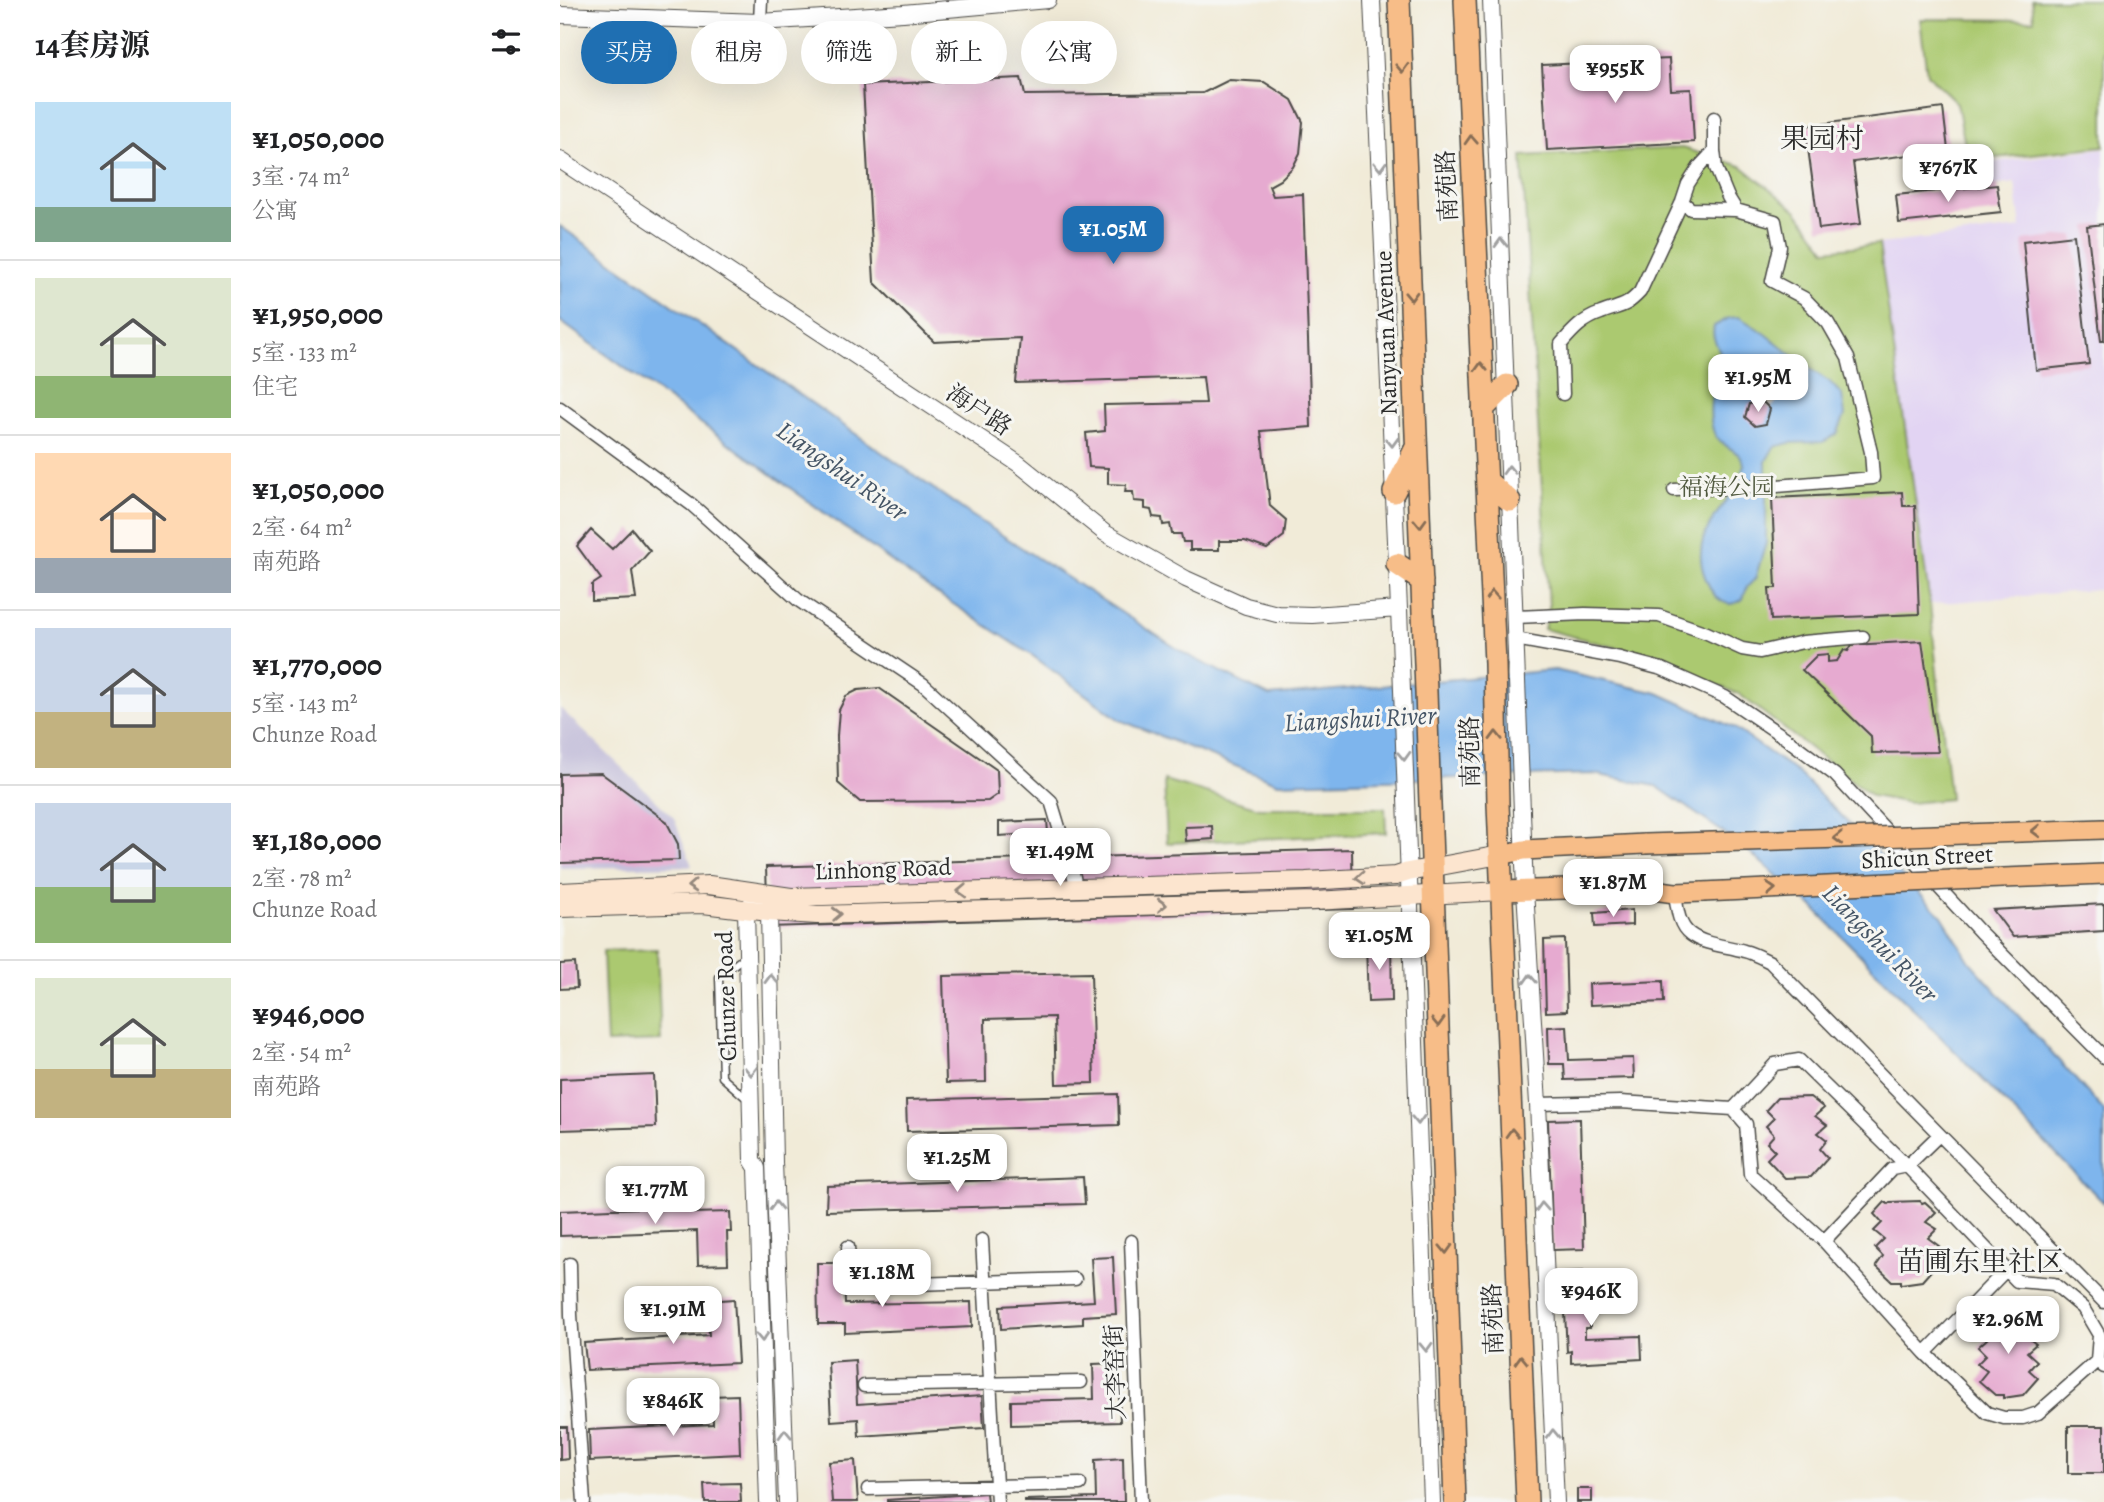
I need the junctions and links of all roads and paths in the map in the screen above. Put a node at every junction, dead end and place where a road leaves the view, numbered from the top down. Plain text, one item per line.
1 (761, 0) edge
2 (1048, 0) edge
3 (1372, 0) edge
4 (1399, 0) edge
5 (1465, 0) edge
6 (1491, 0) edge
7 (560, 15) edge
8 (731, 21) edge
9 (760, 21) edge
10 (776, 21) edge
11 (1714, 118) dead end
12 (1713, 151) junction
13 (560, 160) edge
14 (1682, 202) junction
15 (1737, 210) junction
16 (1507, 385) junction
17 (1563, 394) dead end
18 (560, 408) edge
19 (1483, 409) junction
20 (1417, 445) junction
21 (1487, 481) junction
22 (1674, 491) dead end
23 (1394, 492) junction
24 (1510, 501) junction
25 (1397, 564) junction
26 (1422, 581) junction
27 (1399, 610) junction
28 (1514, 617) junction
29 (1863, 637) dead end
30 (1515, 639) junction
31 (1425, 664) joint
32 (2104, 829) edge
33 (1524, 850) junction
34 (1500, 855) junction
35 (1432, 868) junction
36 (1408, 872) junction
37 (2104, 874) edge
38 (1076, 889) junction
39 (1525, 890) junction
40 (1502, 891) junction
41 (560, 892) edge
42 (760, 893) junction
43 (1675, 893) junction
44 (1433, 894) junction
45 (1409, 896) junction
46 (560, 908) edge
47 (746, 910) junction
48 (769, 912) junction
49 (748, 954) junction
50 (2104, 1057) edge
51 (751, 1103) junction
52 (1538, 1104) junction
53 (1734, 1109) junction
54 (1939, 1135) junction
55 (1907, 1166) junction
56 (982, 1240) dead end
57 (1132, 1241) dead end
58 (1825, 1241) junction
59 (848, 1247) dead end
60 (570, 1264) dead end
61 (2006, 1270) junction
62 (1075, 1279) dead end
63 (984, 1282) junction
64 (2104, 1302) edge
65 (1925, 1353) junction
66 (2101, 1364) edge
67 (1081, 1382) dead end
68 (990, 1384) junction
69 (864, 1386) dead end
70 (1080, 1484) dead end
71 (996, 1486) junction
72 (868, 1489) dead end
73 (584, 1502) edge
74 (768, 1502) edge
75 (787, 1502) edge
76 (997, 1502) edge
77 (1141, 1502) edge
78 (1432, 1502) edge
79 (1455, 1502) edge
80 (1527, 1502) edge
81 (1556, 1502) edge

1 - 9 street
2 - 10 street
3 -> 23 street
4 -> 20 highway, Nanyuan Avenue
19 -> 5 highway, 南苑路
16 -> 6 street
7 - 8 street
11 - 12 street
12 - 14 street
12 - 15 street
13 - 27 street, 海户路
14 - 15 street
14 - 17 street
15 - 22 street
16 - 19 highway
24 -> 16 street
18 - 38 street
19 - 21 highway, 南苑路
20 - 23 highway
20 -> 26 highway, Nanyuan Avenue
21 - 24 highway
34 -> 21 highway, 南苑路
23 - 25 street
24 - 28 street
25 - 26 highway
25 - 27 street
26 - 31 highway, Nanyuan Avenue
27 -> 36 street
28 - 29 street
28 - 30 street
30 - 33 street
30 - 50 street
31 - 35 highway, 南苑路
32 -> 33 main road, Shicun Street, bridge
33 - 34 main road, Shicun Street
33 - 39 street
34 - 35 main road, Linhong Road
34 - 40 highway, 南苑路
35 - 36 main road, Linhong Road
35 - 44 highway, 南苑路
36 -> 38 main road, Linhong Road
36 - 45 street
43 -> 37 main road, Shicun Street, bridge
38 -> 42 main road, Linhong Road
39 - 40 main road, Shicun Street
39 - 43 main road, Shicun Street
52 -> 39 street
40 - 44 main road, Linhong Road
80 -> 40 highway, 南苑路
42 -> 41 main road, Linhong Road
42 - 47 street, Chunze Road
42 - 48 street, Chunze Road
43 - 54 street
44 - 45 main road, Linhong Road
44 -> 79 highway, 南苑路
48 -> 45 main road, Linhong Road
45 -> 78 street
46 - 47 main road, Linhong Road
47 - 48 main road, Linhong Road
47 - 49 street, Chunze Road
75 -> 48 street, Chunze Road
49 -> 51 street, Chunze Road
49 - 51 lane
51 -> 74 street, Chunze Road
52 - 53 street
81 -> 52 street
53 - 55 street
53 - 58 street
54 - 55 street
54 - 64 street
55 - 58 street
55 - 61 street
56 - 63 street
57 - 77 street, 大李窑街
58 - 65 street
59 - 63 street
60 - 73 street
61 - 65 street
61 - 66 street
62 - 63 street
63 - 68 street
65 - 66 street
67 - 68 street
68 - 69 street
68 - 71 street
70 - 71 street
71 - 72 street
71 - 76 street

